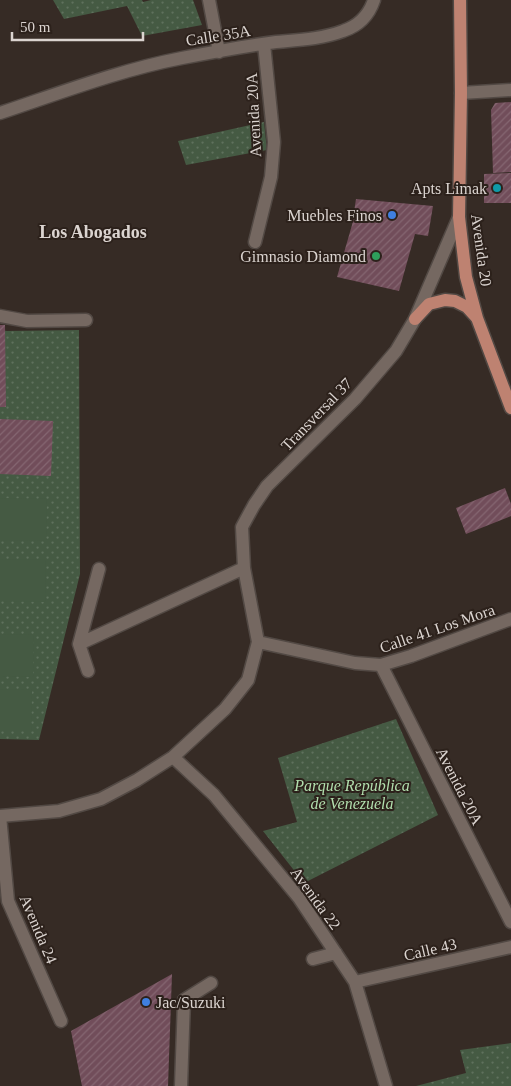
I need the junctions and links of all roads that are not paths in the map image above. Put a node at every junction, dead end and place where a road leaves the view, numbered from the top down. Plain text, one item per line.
1 (209, 0) edge
2 (374, 0) edge
3 (460, 0) edge
4 (264, 44) junction
5 (219, 52) junction
6 (511, 90) edge
7 (461, 93) junction
8 (0, 113) edge
9 (460, 217) junction
10 (255, 242) dead end
11 (0, 316) edge
12 (478, 318) junction
13 (415, 319) junction
14 (86, 320) dead end
15 (511, 408) edge
16 (244, 568) junction
17 (99, 569) dead end
18 (511, 619) edge
19 (258, 642) junction
20 (80, 644) junction
21 (381, 665) junction
22 (88, 671) dead end
23 (173, 757) junction
24 (0, 816) edge
25 (511, 922) edge
26 (511, 947) edge
27 (336, 953) junction
28 (313, 959) dead end
29 (355, 982) junction
30 (211, 983) dead end
31 (61, 1022) dead end
32 (181, 1086) edge
33 (386, 1086) edge

1 - 5 street
2 - 4 street, Calle 35A
3 - 7 main road, Avenida 20
4 - 5 street, Calle 35A
4 - 10 street, Avenida 20A
5 - 8 street, Calle 35A
6 - 7 street
7 - 9 main road, Avenida 20
9 - 12 main road, Avenida 20
9 - 13 street, Transversal 37
11 - 14 street
12 - 13 main road
12 - 15 main road, Avenida 20
13 - 16 street, Transversal 37
16 - 19 street, Transversal 37
16 - 20 street
17 - 20 street
18 - 21 street, Calle 41 Los Mora
19 - 21 street, Calle 41 Los Mora
19 - 23 street
20 - 22 street
21 - 25 street, Avenida 20A
23 - 24 street
23 - 27 street, Avenida 22
24 - 31 street, Avenida 24
26 - 29 street, Calle 43
27 - 28 street
27 - 29 street, Avenida 22
29 - 33 street, Avenida 22
30 - 32 street

